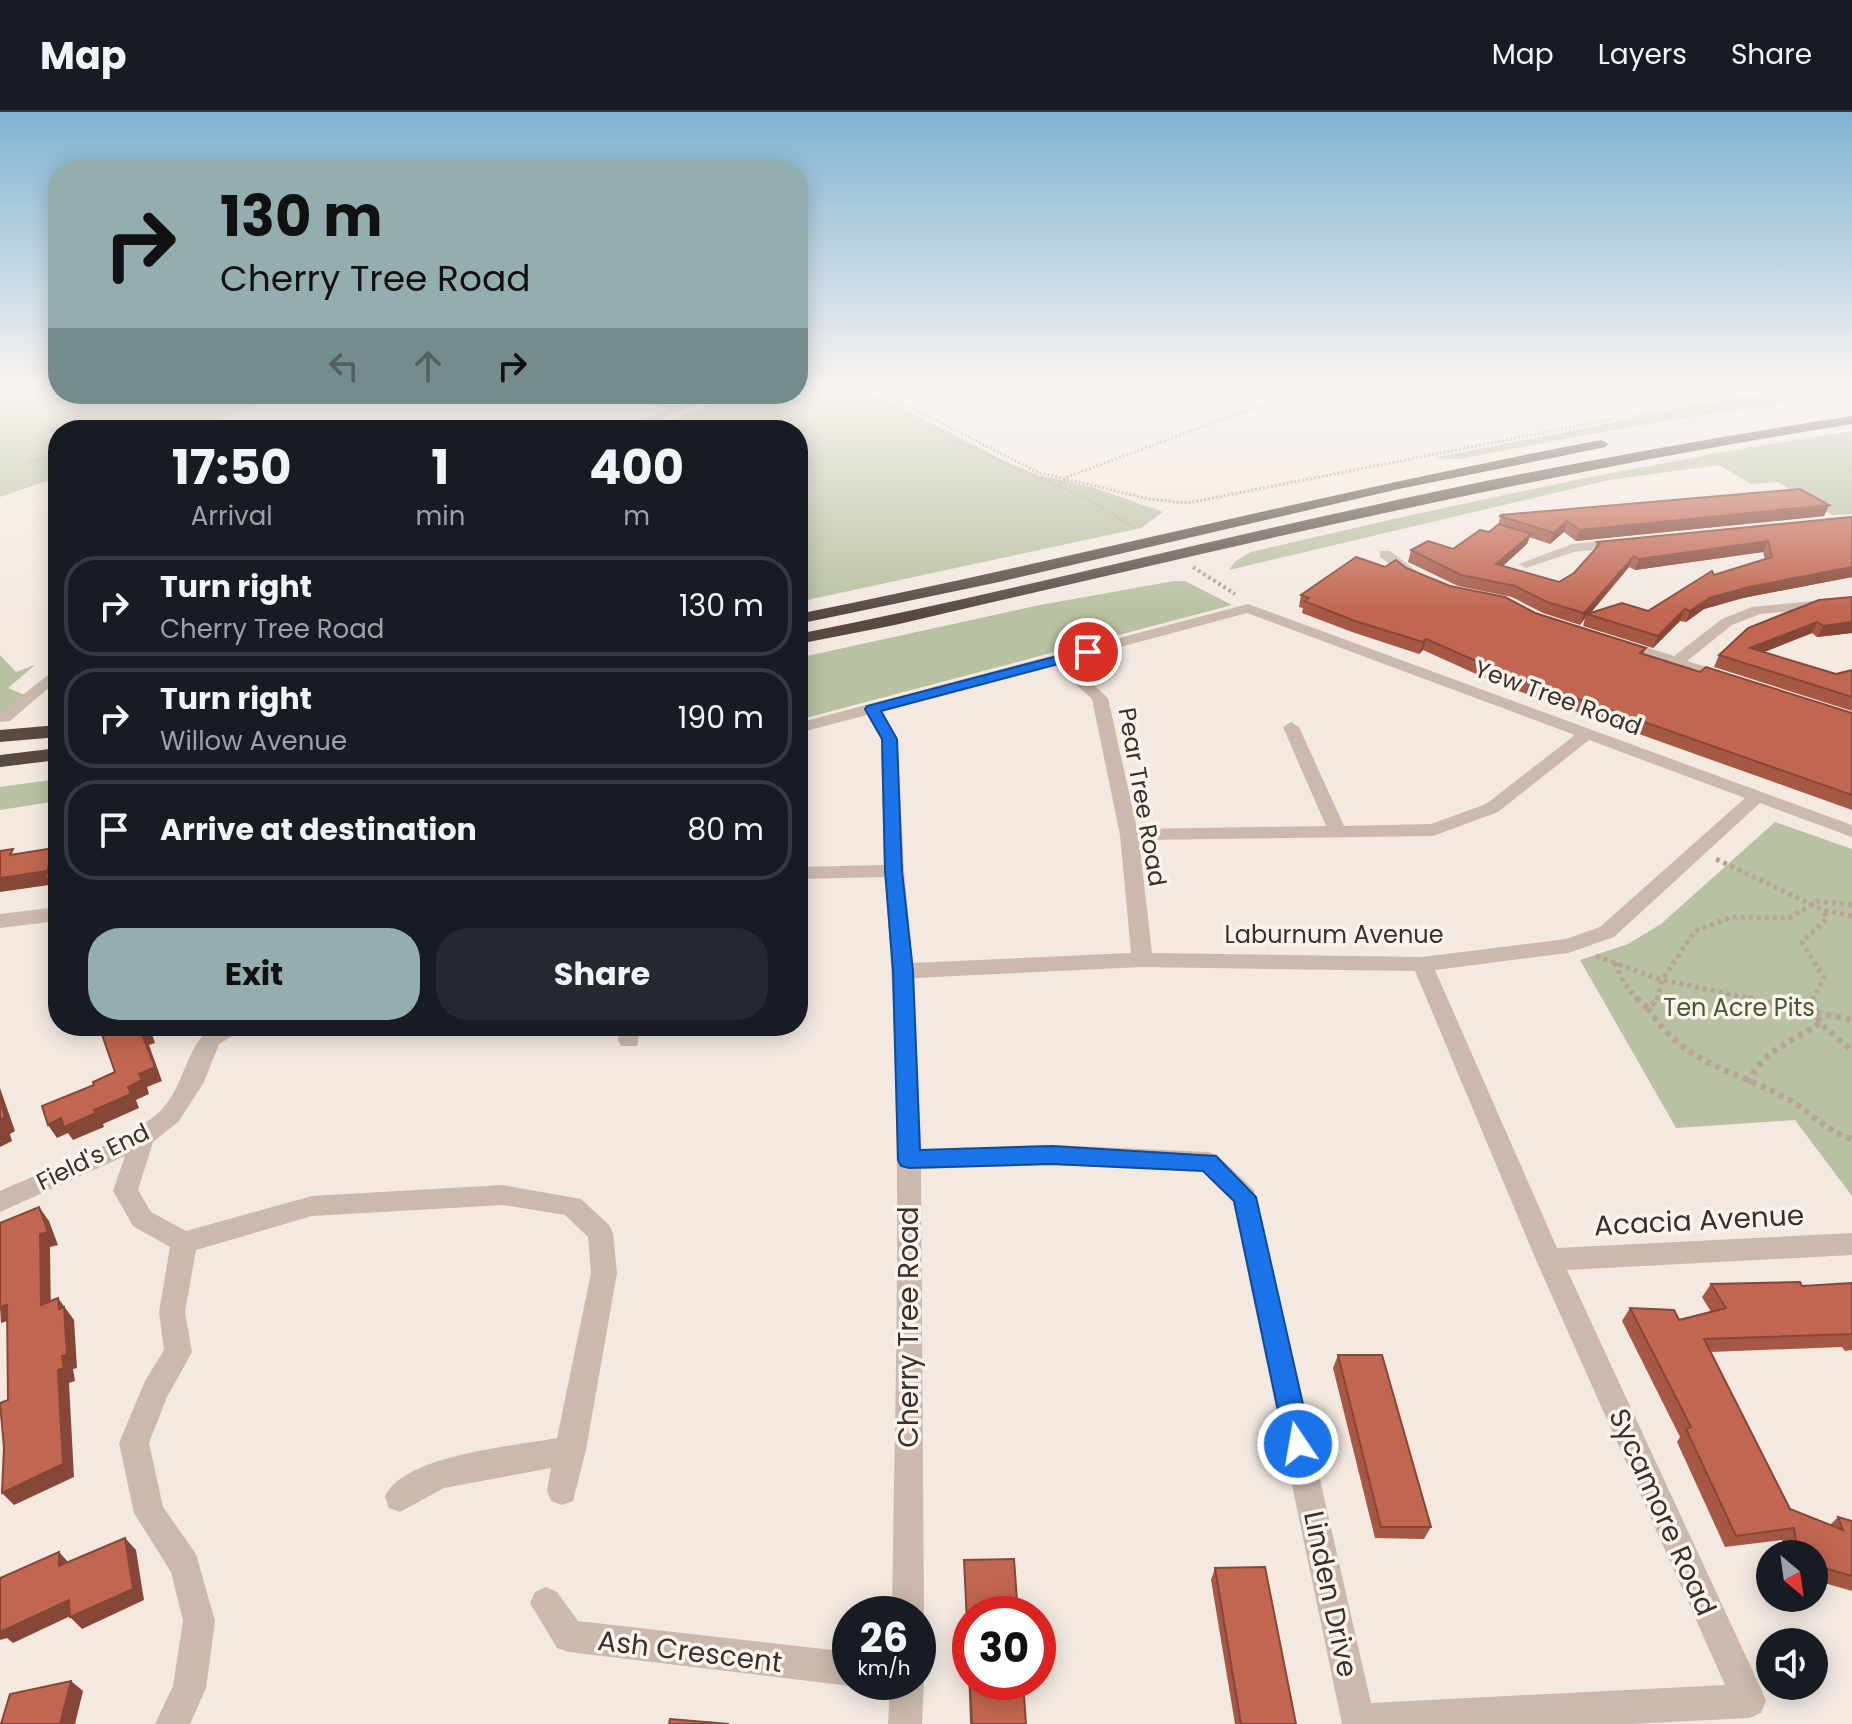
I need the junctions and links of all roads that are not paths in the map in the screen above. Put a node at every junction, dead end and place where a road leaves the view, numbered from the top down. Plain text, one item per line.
1 (1500, 463) edge
2 (1591, 463) edge
3 (1635, 542) edge
4 (1385, 554) dead end
5 (1526, 564) dead end
6 (1424, 579) edge
7 (1852, 601) edge
8 (808, 617) edge
9 (808, 637) edge
10 (1606, 640) edge
11 (1058, 660) junction
12 (1676, 662) junction
13 (1735, 681) edge
14 (48, 682) edge
15 (872, 709) junction
16 (808, 725) edge
17 (2, 727) edge
18 (1291, 727) dead end
19 (48, 730) edge
20 (1585, 735) junction
21 (48, 755) edge
22 (0, 761) edge
23 (1758, 796) junction
24 (1337, 830) junction
25 (1852, 831) edge
26 (1129, 835) junction
27 (894, 871) junction
28 (808, 873) edge
29 (48, 915) edge
30 (0, 921) edge
31 (1142, 960) junction
32 (1422, 964) junction
33 (903, 971) junction
34 (204, 1036) edge
35 (143, 1137) junction
36 (909, 1160) junction
37 (0, 1202) edge
38 (184, 1242) junction
39 (1852, 1244) edge
40 (1549, 1260) junction
41 (571, 1450) junction
42 (562, 1490) dead end
43 (400, 1497) dead end
44 (908, 1596) edge
45 (546, 1603) dead end
46 (832, 1667) edge
47 (906, 1700) edge
48 (1359, 1723) edge
49 (172, 1724) edge
50 (905, 1724) edge

1 - 8 highway
2 - 9 highway
3 - 5 street
4 - 6 street
7 - 12 street
10 - 12 street
11 - 15 street
11 - 20 street, Yew Tree Road
11 - 26 street, Pear Tree Road
12 - 13 street
14 - 17 street
15 - 16 street
15 - 27 street, Cherry Tree Road
17 - 19 highway
18 - 24 street
20 - 23 street, Yew Tree Road
20 - 24 street
21 - 22 highway
23 - 25 street, Yew Tree Road
23 - 32 street, Laburnum Avenue
24 - 26 street
26 - 31 street, Pear Tree Road
27 - 28 street
27 - 33 street, Cherry Tree Road
29 - 30 street
31 - 32 street, Laburnum Avenue
31 - 33 street, Laburnum Avenue
32 - 40 street, Sycamore Road
33 - 36 street, Cherry Tree Road
34 - 35 street, Field's End
35 - 37 street, Field's End
35 - 38 street
36 - 44 street, Cherry Tree Road
36 - 48 street, Linden Drive
38 - 41 street
38 - 49 street
39 - 40 street, Acacia Avenue
40 - 48 street, Sycamore Road
41 - 42 street
41 - 43 street
45 - 46 street, Ash Crescent
47 - 50 street

